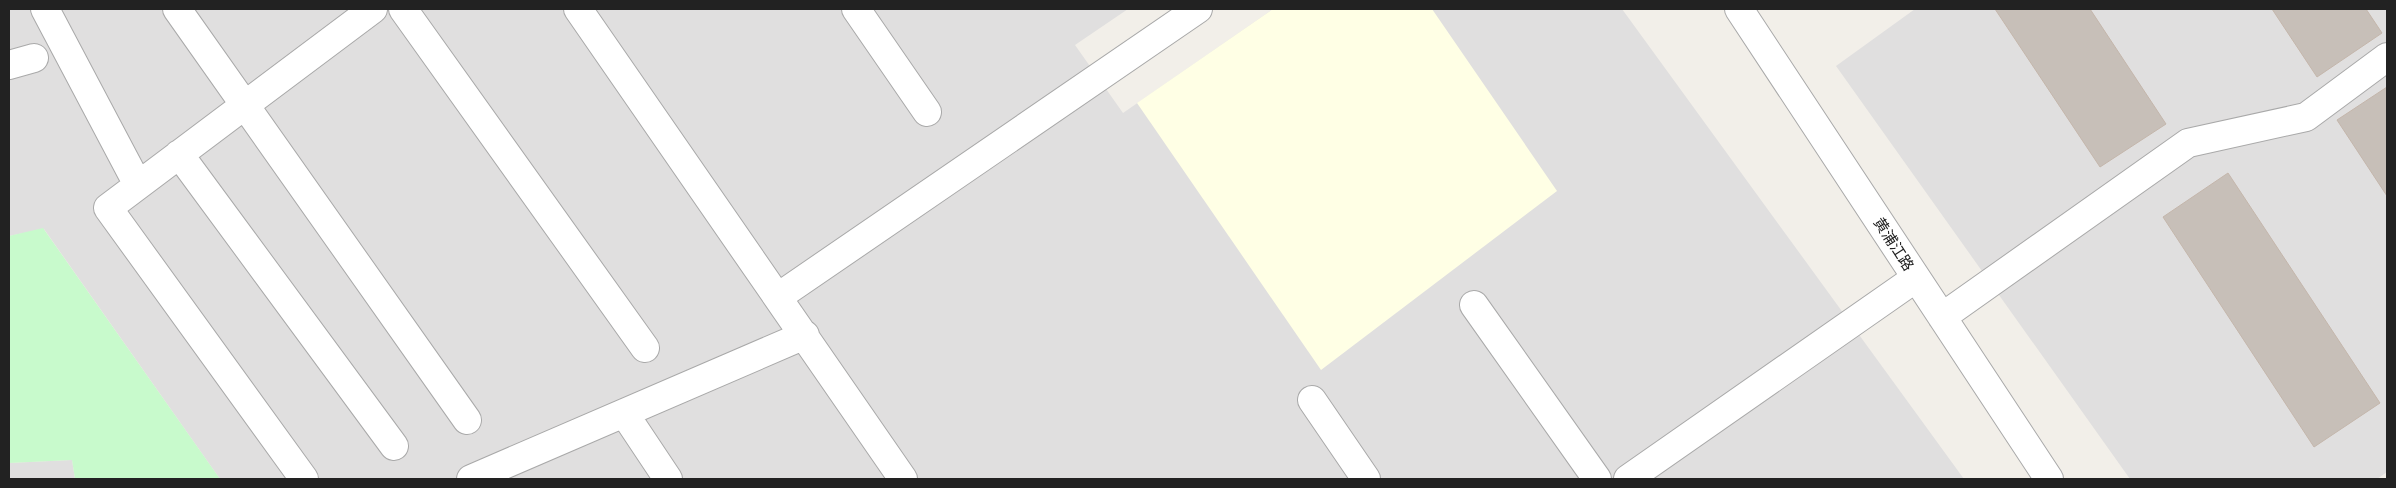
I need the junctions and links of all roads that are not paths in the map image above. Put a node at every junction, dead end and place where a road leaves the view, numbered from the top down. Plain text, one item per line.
1 (45, 9) edge
2 (177, 9) edge
3 (373, 9) edge
4 (403, 9) edge
5 (578, 9) edge
6 (856, 9) edge
7 (1198, 9) edge
8 (1739, 9) edge
9 (2387, 57) edge
10 (244, 105) junction
11 (927, 112) dead end
12 (179, 154) junction
13 (138, 185) junction
14 (1916, 278) junction
15 (778, 297) junction
16 (1474, 305) dead end
17 (1942, 317) junction
18 (805, 335) junction
19 (645, 348) dead end
20 (1312, 400) dead end
21 (624, 414) junction
22 (467, 420) dead end
23 (394, 446) dead end
24 (304, 479) edge
25 (471, 479) edge
26 (668, 479) edge
27 (903, 479) edge
28 (1366, 479) edge
29 (1597, 479) edge
30 (1628, 479) edge
31 (2049, 479) edge

1 - 13 street
2 - 10 street
3 - 10 street
4 - 19 street
5 - 15 street
6 - 11 street
7 - 15 street
8 - 14 street, 黄浦江路
9 - 17 street
10 - 12 street
10 - 22 street
12 - 13 street
12 - 23 street
13 - 24 street
14 - 17 street, 黄浦江路
14 - 30 street
15 - 18 street
16 - 29 street
17 - 31 street, 黄浦江路
18 - 21 street
18 - 27 street
20 - 28 street
21 - 25 street
21 - 26 street

